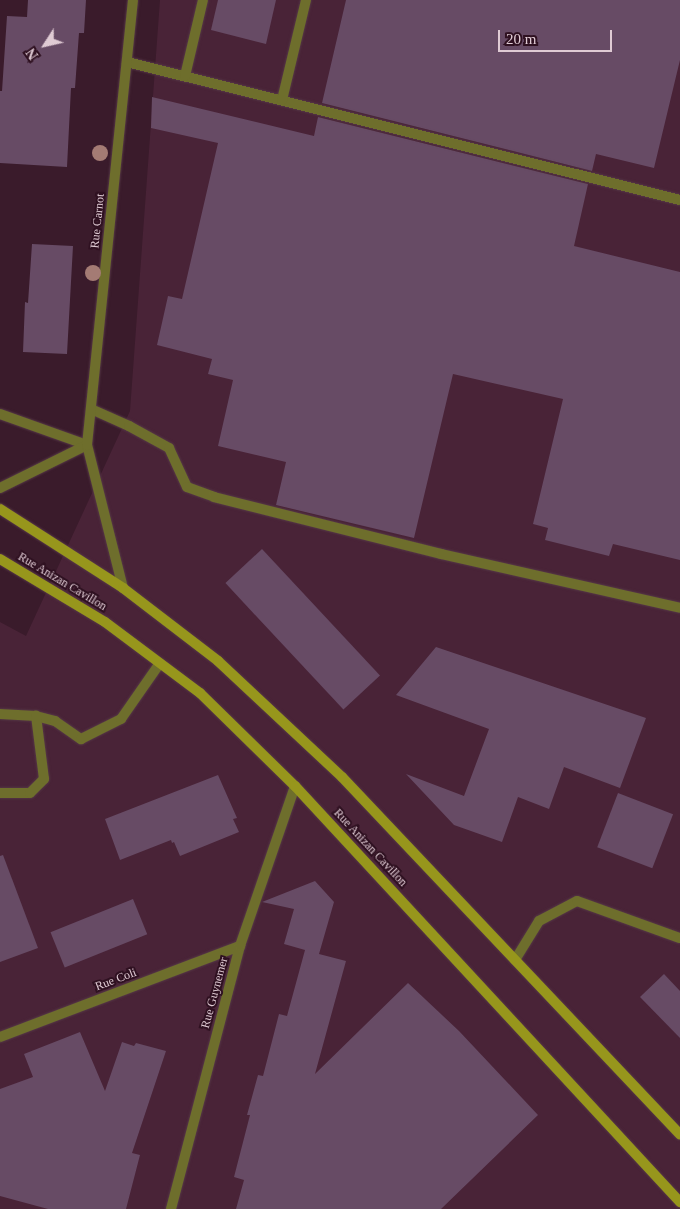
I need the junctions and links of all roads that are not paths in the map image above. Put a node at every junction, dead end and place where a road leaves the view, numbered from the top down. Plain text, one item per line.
1 (134, 0) edge
2 (203, 0) edge
3 (306, 0) edge
4 (127, 62) junction
5 (185, 76) junction
6 (282, 100) junction
7 (680, 200) edge
8 (91, 409) junction
9 (0, 414) edge
10 (87, 445) junction
11 (0, 488) edge
12 (0, 509) edge
13 (0, 559) edge
14 (123, 588) junction
15 (680, 608) edge
16 (160, 663) junction
17 (0, 714) edge
18 (36, 716) junction
19 (295, 786) junction
20 (0, 793) edge
21 (680, 938) edge
22 (240, 946) junction
23 (515, 960) junction
24 (0, 1037) edge
25 (680, 1135) edge
26 (680, 1202) edge
27 (171, 1209) edge

1 - 4 street, Rue Carnot
2 - 5 street
3 - 6 street
4 - 5 street
4 - 8 street, Rue Carnot
5 - 6 street
6 - 7 street
8 - 10 street, Rue Carnot
8 - 15 street
9 - 10 street
10 - 11 street
10 - 14 street
12 - 14 main road
13 - 16 main road, Rue Anizan Cavillon
14 - 23 main road
16 - 18 street
16 - 19 main road, Rue Anizan Cavillon
17 - 18 street
18 - 20 street
19 - 22 street, Rue Guynemer
19 - 26 main road, Rue Anizan Cavillon
21 - 23 street
22 - 24 street, Rue Coli
22 - 27 street, Rue Guynemer
23 - 25 main road

